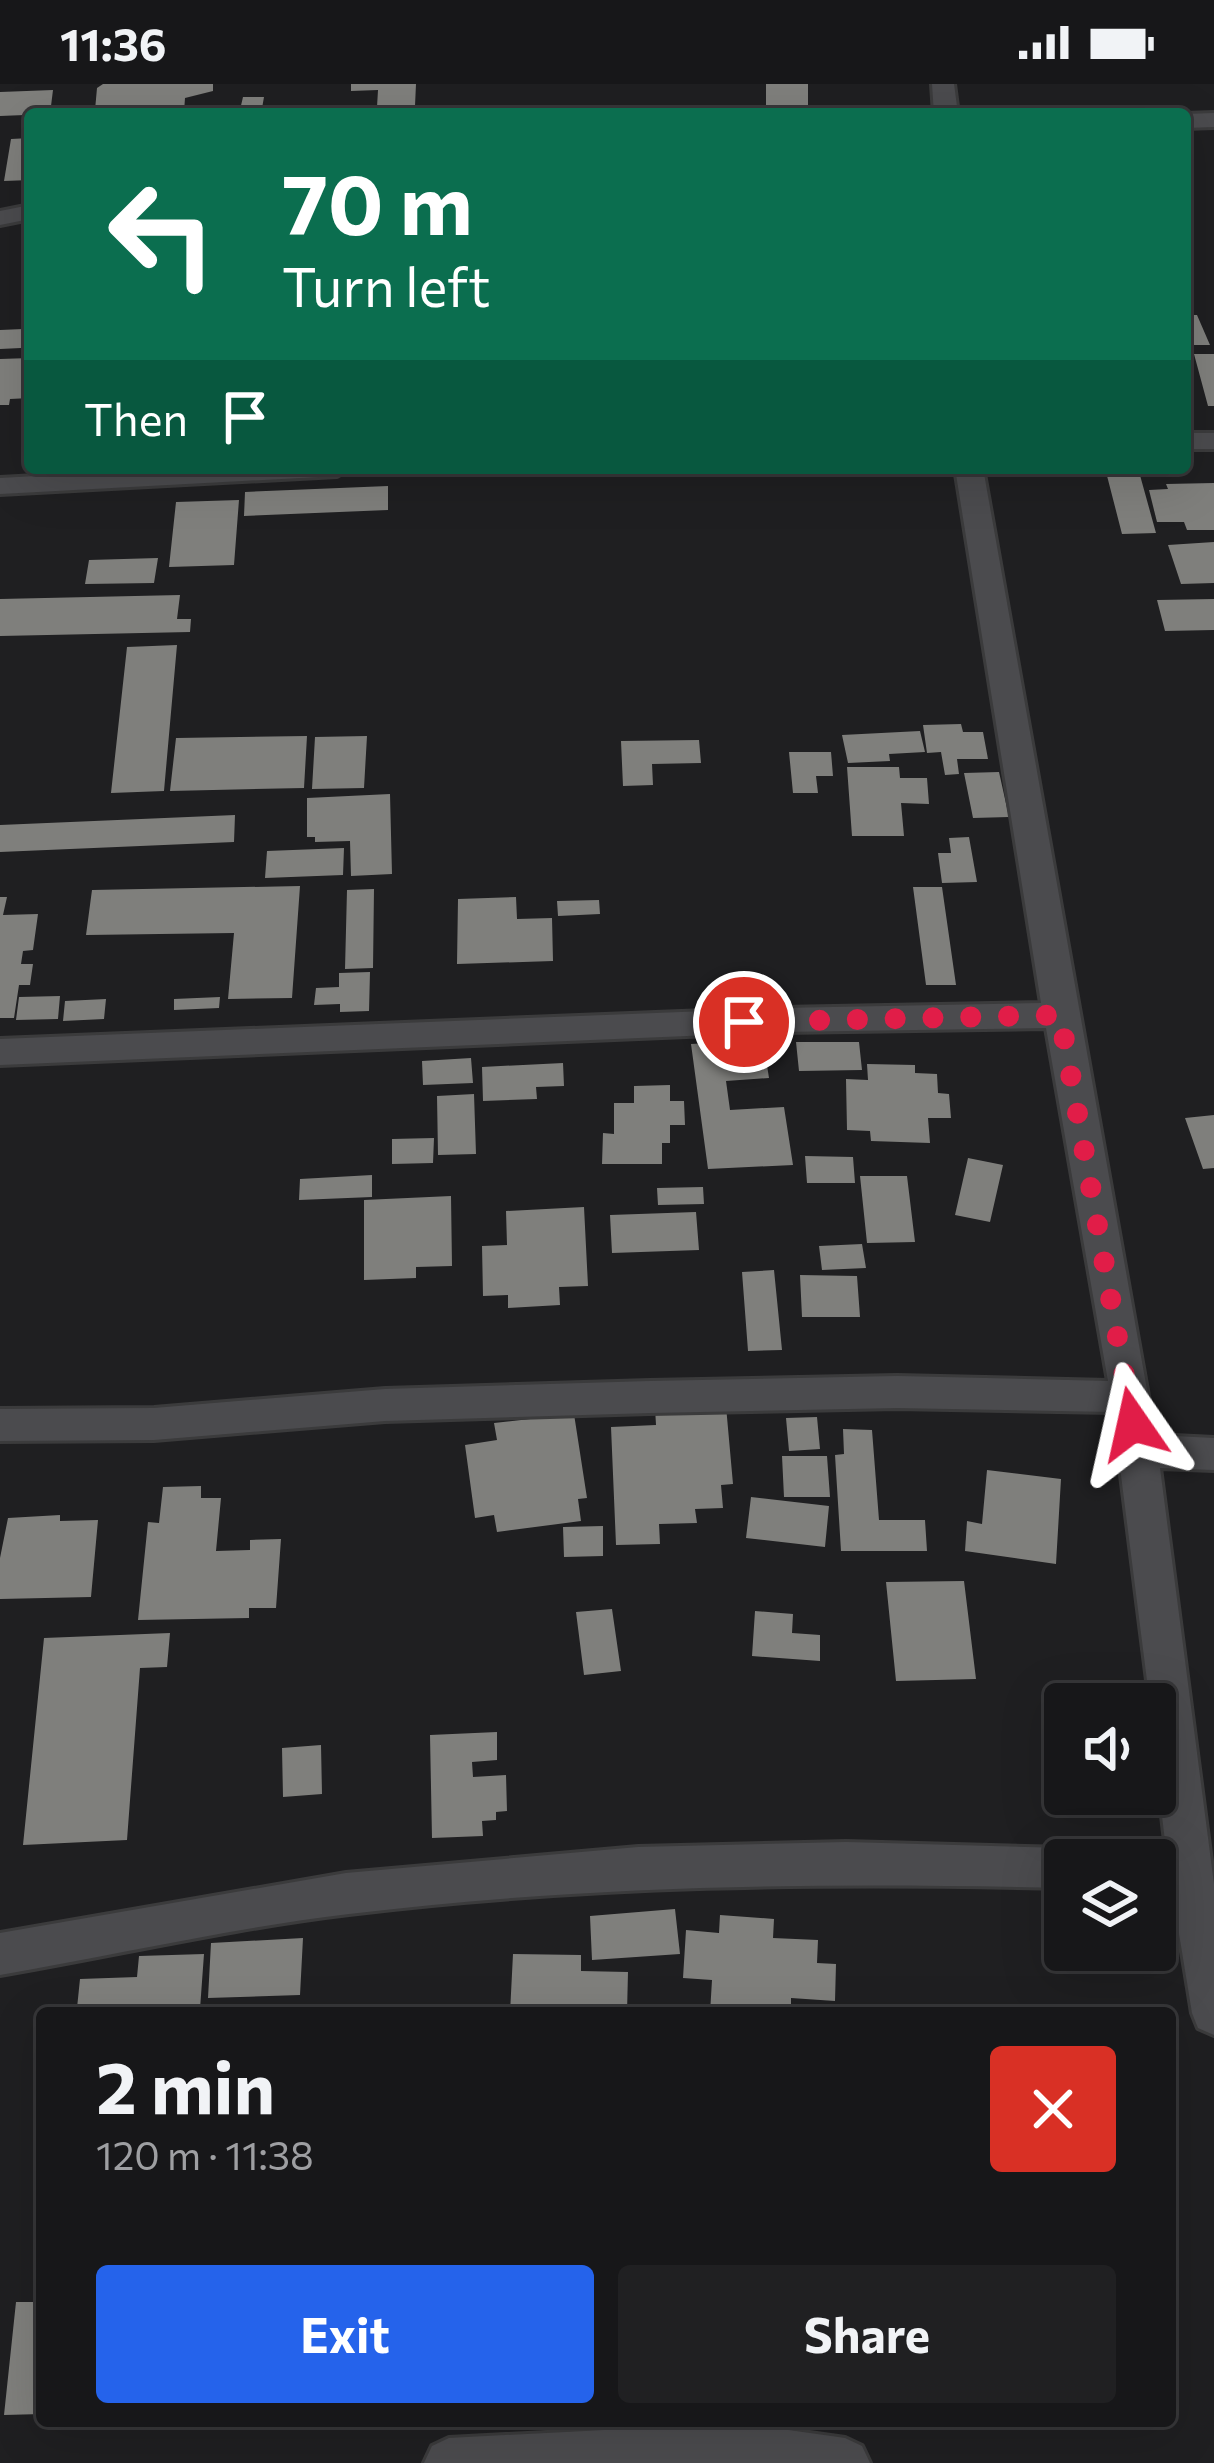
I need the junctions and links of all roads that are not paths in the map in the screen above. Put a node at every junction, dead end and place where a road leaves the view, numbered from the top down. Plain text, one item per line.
1 (225, 474) edge
2 (970, 474) edge
3 (0, 486) edge
4 (1060, 1015) junction
5 (0, 1052) edge
6 (1127, 1397) junction
7 (0, 1425) edge
8 (1139, 1451) junction
9 (1214, 1454) edge
10 (1170, 1839) edge
11 (1044, 1867) edge
12 (1176, 1882) edge
13 (0, 1954) edge
14 (1214, 2013) edge
15 (449, 2463) edge
16 (844, 2463) edge

1 - 3 street
2 - 4 street
4 - 5 street
4 - 6 street
6 - 7 street
6 - 8 street
8 - 9 street
8 - 10 street
11 - 13 street
12 - 14 street
15 - 16 street

